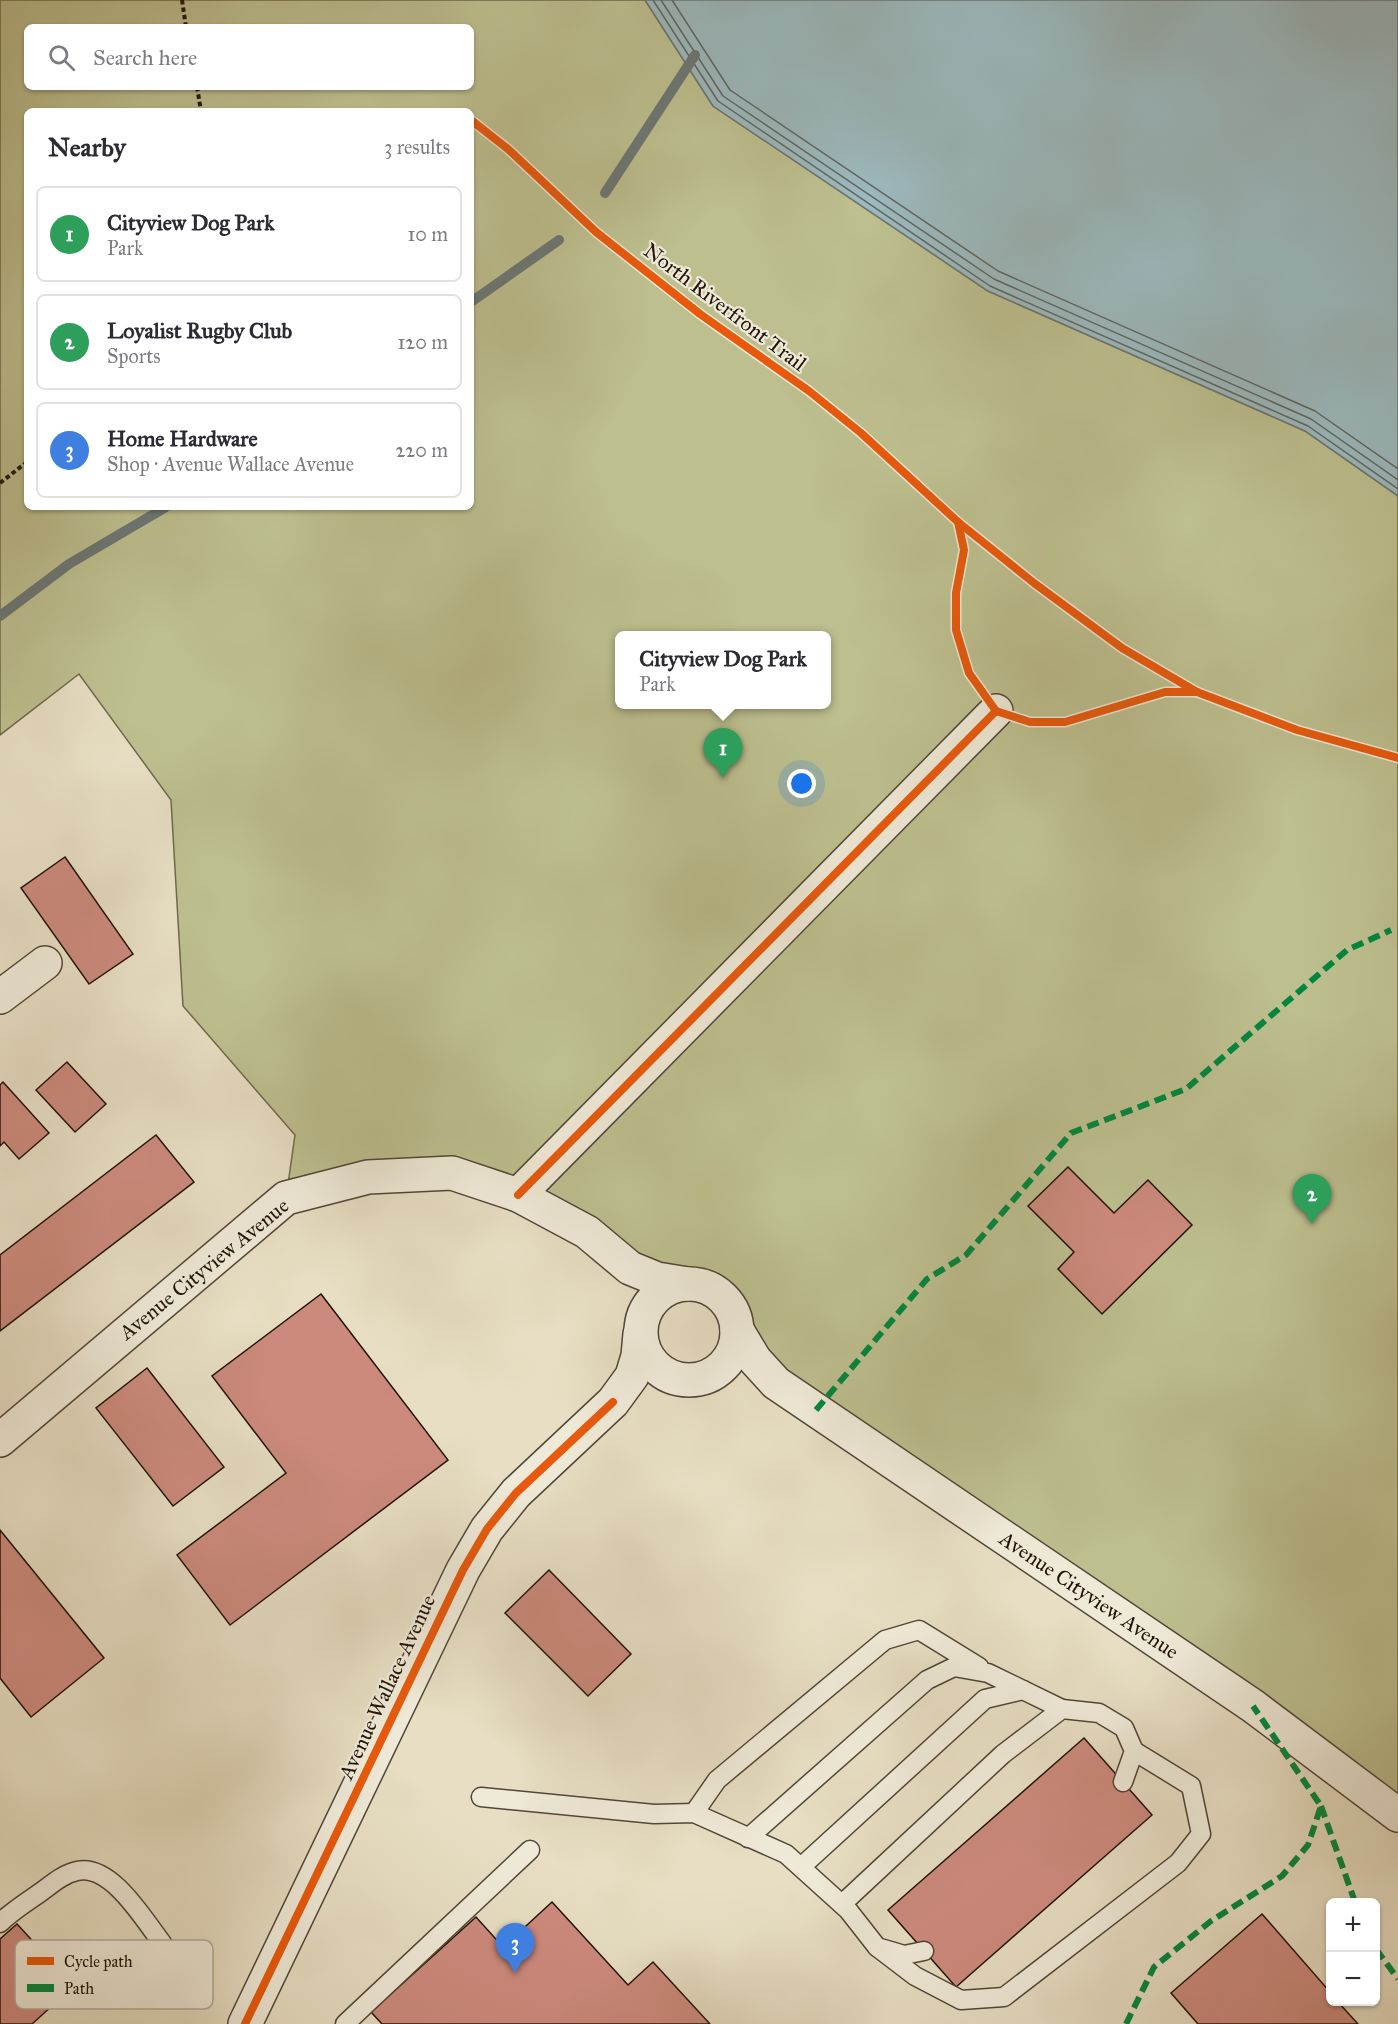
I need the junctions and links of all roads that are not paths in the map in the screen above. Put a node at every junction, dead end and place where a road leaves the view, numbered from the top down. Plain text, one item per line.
1 (996, 711) dead end
2 (45, 963) dead end
3 (0, 997) edge
4 (518, 1195) junction
5 (630, 1268) junction
6 (688, 1284) junction
7 (641, 1326) junction
8 (737, 1330) junction
9 (692, 1378) junction
10 (776, 1383) junction
11 (613, 1402) junction
12 (0, 1440) edge
13 (988, 1673) junction
14 (1023, 1690) junction
15 (1062, 1709) junction
16 (1134, 1751) junction
17 (1123, 1782) dead end
18 (481, 1797) dead end
19 (694, 1813) junction
20 (1398, 1815) edge
21 (748, 1838) junction
22 (530, 1850) dead end
23 (801, 1867) junction
24 (842, 1904) junction
25 (0, 1923) edge
26 (160, 1940) edge
27 (878, 1947) junction
28 (924, 1951) dead end
29 (245, 2024) edge
30 (345, 2024) edge

1 - 4 street
2 - 3 street
4 - 5 street, Avenue Cityview Avenue
4 - 12 street, Avenue Cityview Avenue
5 - 6 street, Avenue Cityview Avenue
5 - 7 street, Avenue Cityview Avenue
6 - 7 street
6 - 8 street
7 - 9 street
7 - 11 street, Avenue Wallace Avenue
8 - 9 street
8 - 10 street, Avenue Cityview Avenue
9 - 10 street, Avenue Cityview Avenue
9 - 11 street, Avenue Wallace Avenue
10 - 20 street, Avenue Cityview Avenue
11 - 29 street, Avenue Wallace Avenue
13 - 14 lane
13 - 19 lane
13 - 21 lane
14 - 15 lane
14 - 23 lane
15 - 16 lane
15 - 24 lane
16 - 17 lane
16 - 27 lane
18 - 19 lane
19 - 21 lane
21 - 23 lane
22 - 30 lane
23 - 24 lane
24 - 27 lane
25 - 26 lane
27 - 28 lane

